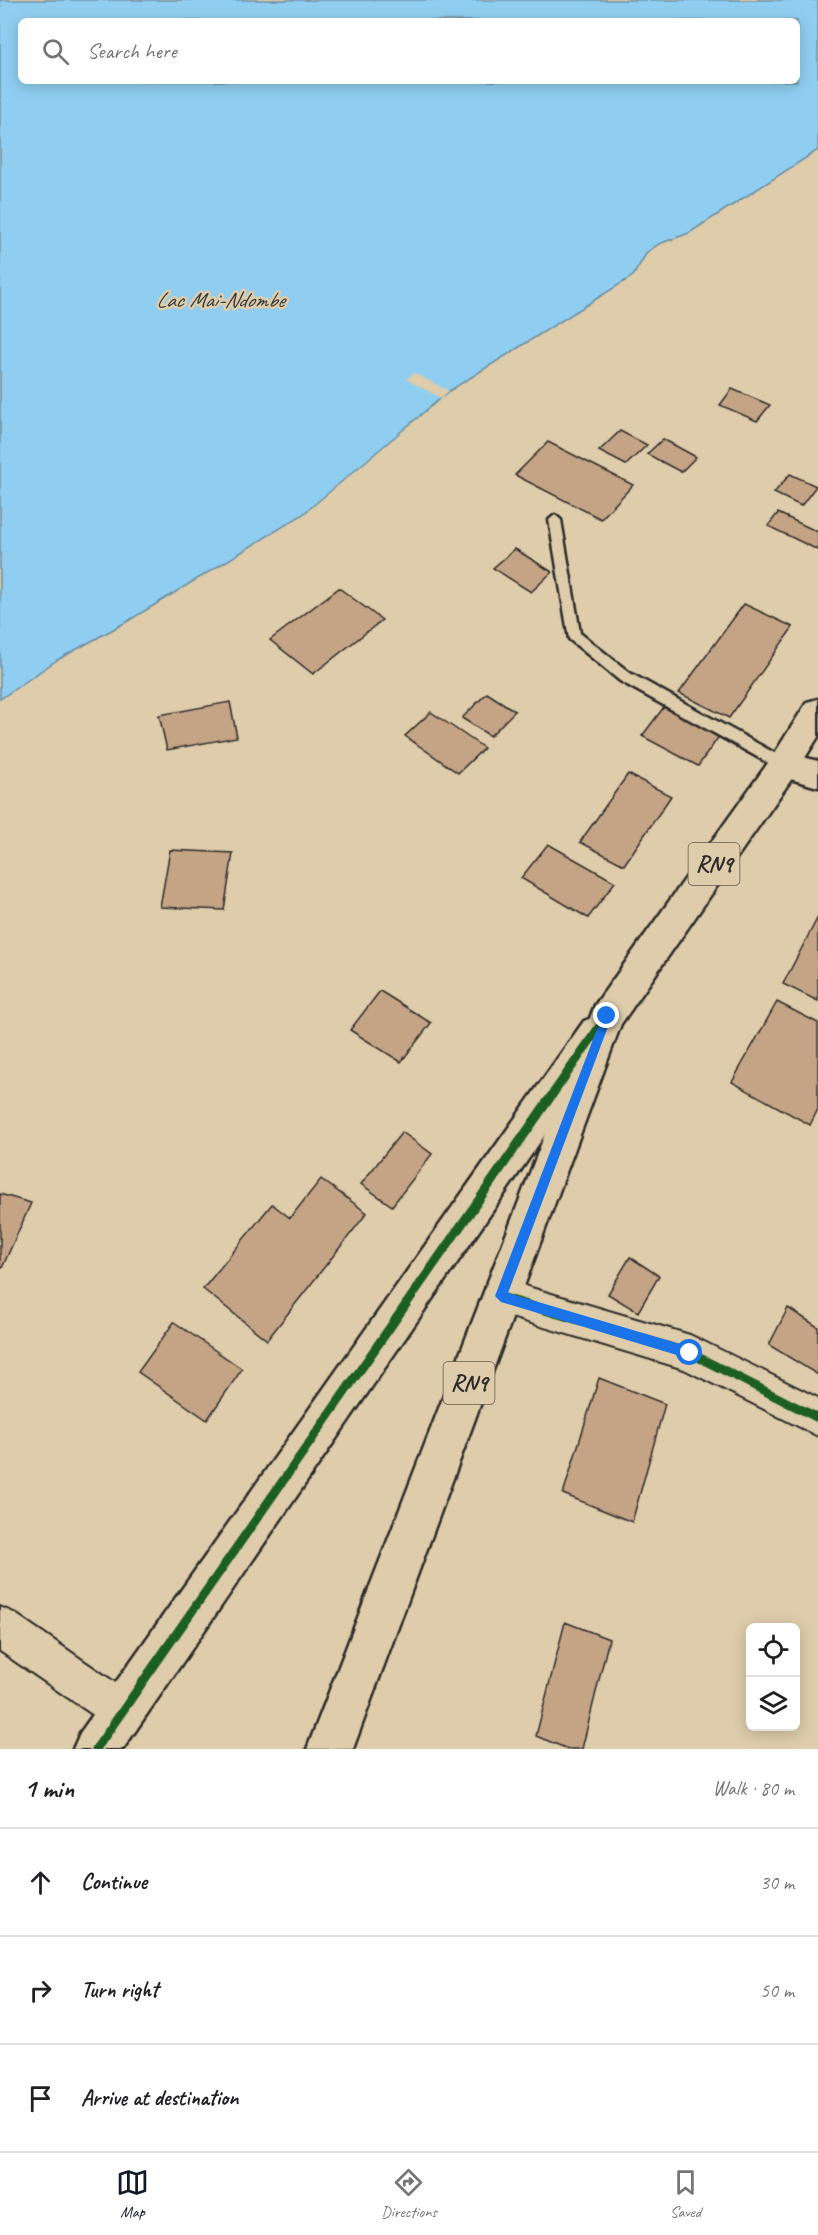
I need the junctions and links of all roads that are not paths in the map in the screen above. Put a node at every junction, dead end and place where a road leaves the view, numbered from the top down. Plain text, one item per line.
1 (555, 520) dead end
2 (818, 711) edge
3 (784, 765) junction
4 (818, 774) edge
5 (607, 1016) junction
6 (501, 1296) junction
7 (818, 1418) edge
8 (0, 1627) edge
9 (122, 1711) junction
10 (96, 1749) edge
11 (330, 1749) edge

1 - 3 lane
2 - 3 main road, RN9
3 - 4 main road
3 - 5 main road, RN9
5 - 6 main road, RN9
5 - 9 main road
6 - 7 street
6 - 11 main road, RN9
8 - 9 street
9 - 10 main road

